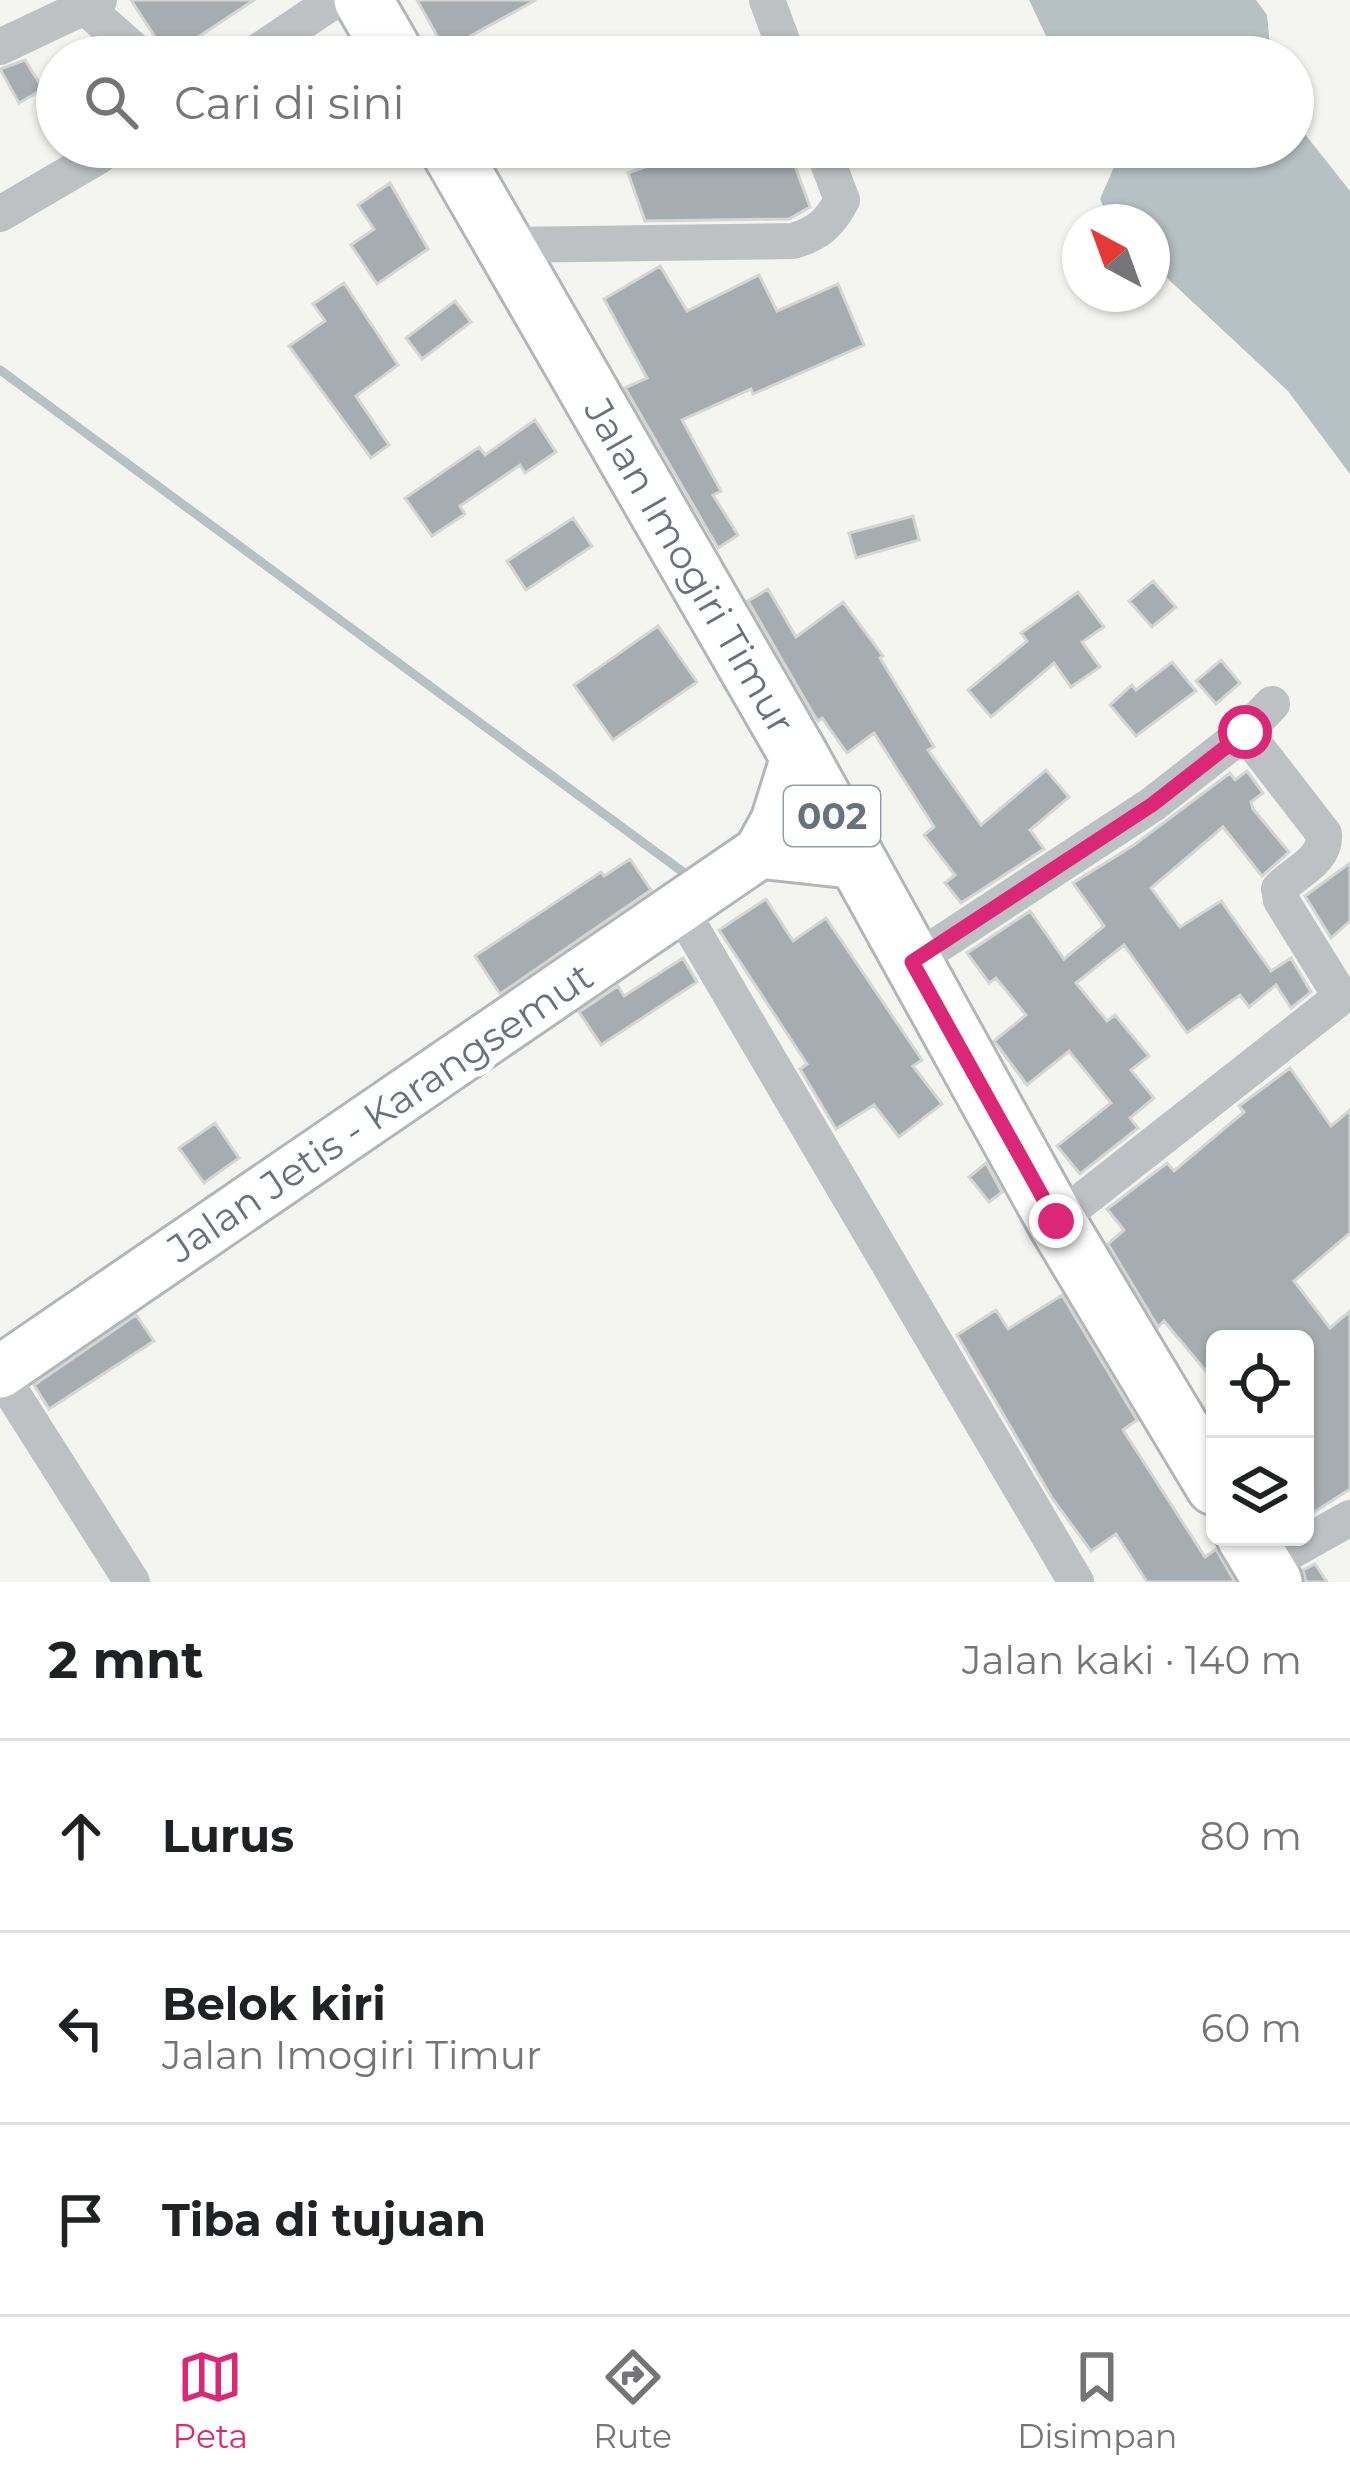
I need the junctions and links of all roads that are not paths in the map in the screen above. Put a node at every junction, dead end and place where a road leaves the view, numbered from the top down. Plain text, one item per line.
1 (335, 0) edge
2 (363, 0) edge
3 (767, 0) edge
4 (92, 3) edge
5 (123, 36) edge
6 (281, 36) edge
7 (384, 36) edge
8 (780, 36) edge
9 (0, 47) edge
10 (79, 168) edge
11 (460, 168) edge
12 (830, 168) edge
13 (0, 214) edge
14 (505, 245) junction
15 (1272, 704) dead end
16 (1245, 732) junction
17 (798, 754) junction
18 (760, 852) junction
19 (859, 863) junction
20 (680, 907) junction
21 (912, 962) junction
22 (1347, 1000) edge
23 (1056, 1221) junction
24 (0, 1373) edge
25 (1206, 1471) edge
26 (1350, 1518) edge
27 (1261, 1562) edge
28 (132, 1582) edge
29 (1076, 1582) edge

1 - 6 street
2 - 7 main road
3 - 8 street
4 - 5 street
4 - 9 street
10 - 13 street
11 - 14 main road, Jalan Imogiri Timur / 002
12 - 14 street
14 - 17 main road, Jalan Imogiri Timur / 002
15 - 16 street
16 - 21 street
16 - 22 street
17 - 18 main road
17 - 19 main road, Jalan Imogiri Timur / 002
18 - 19 main road
18 - 20 main road, Jalan Jetis - Karangsemut
19 - 21 main road, Jalan Imogiri Timur / 002
20 - 24 main road, Jalan Jetis - Karangsemut
20 - 29 street
21 - 23 main road, Jalan Imogiri Timur / 002
22 - 23 street
23 - 25 main road, Jalan Imogiri Timur / 002
24 - 28 street
26 - 27 street

